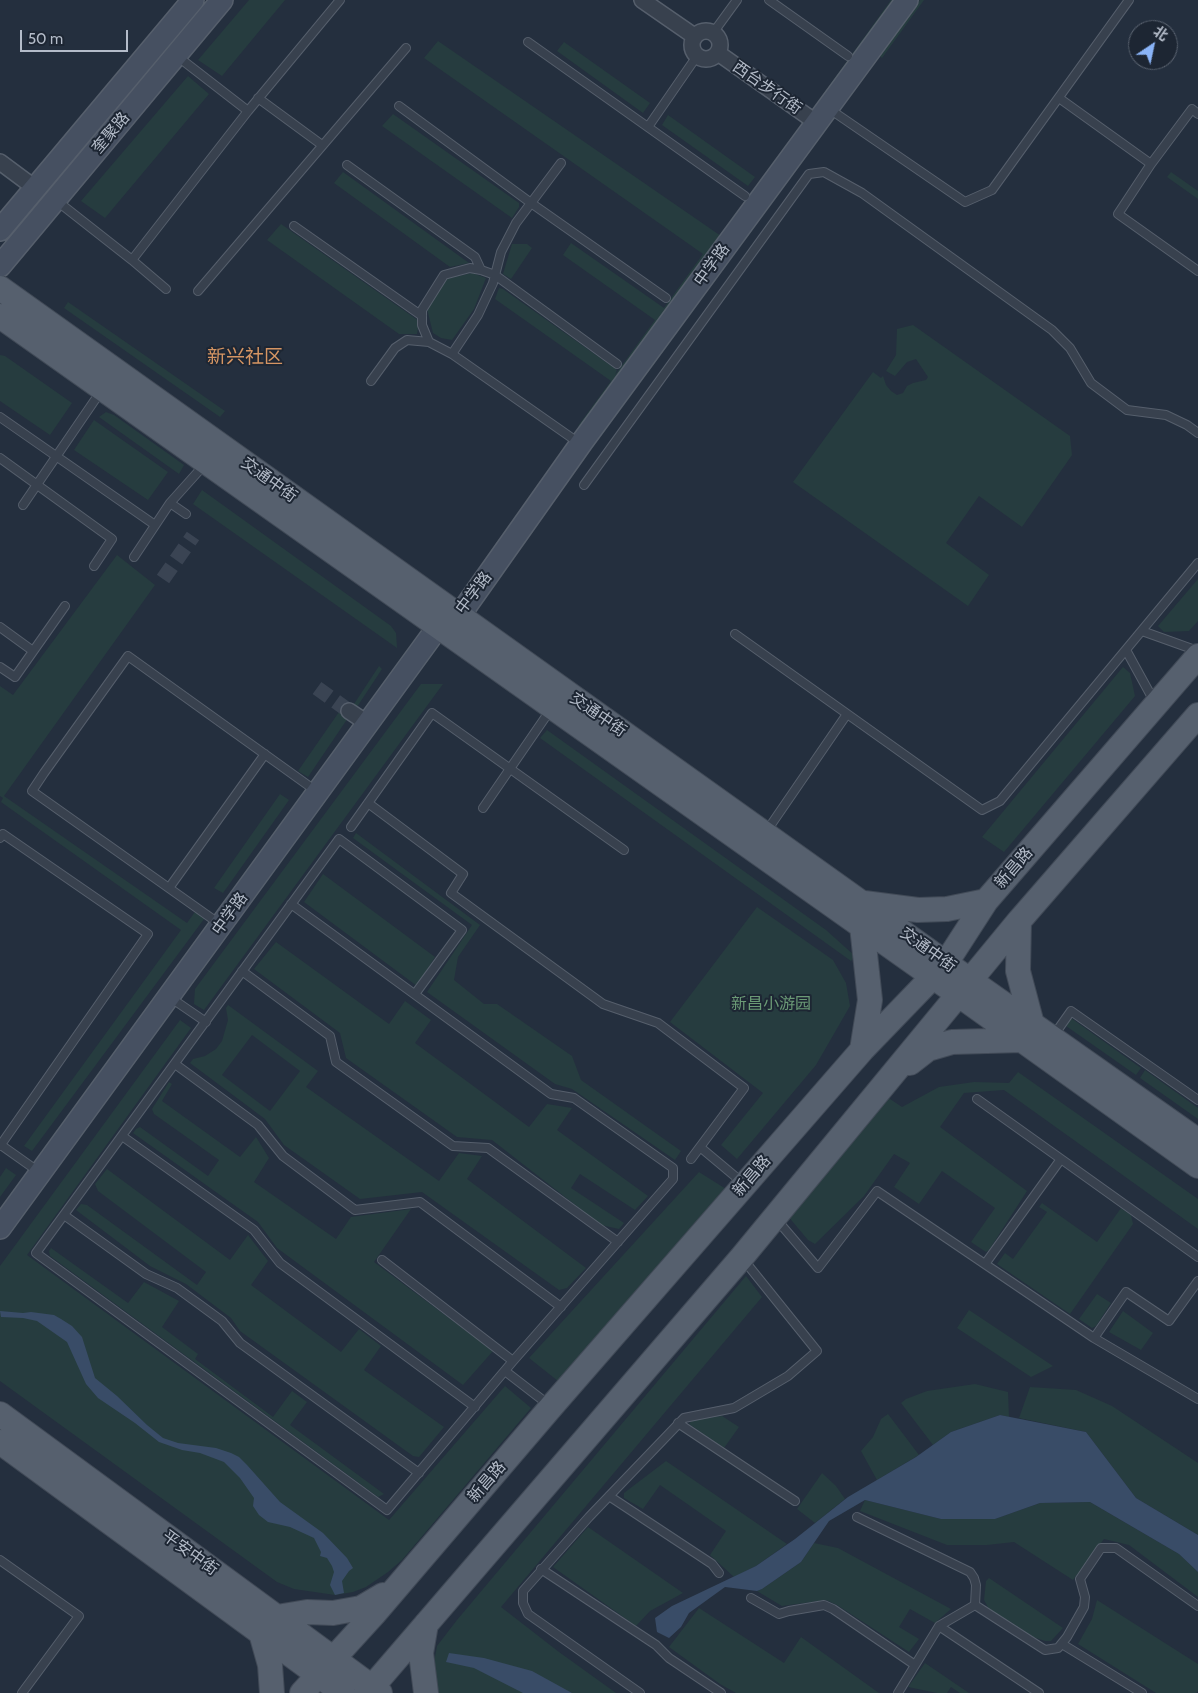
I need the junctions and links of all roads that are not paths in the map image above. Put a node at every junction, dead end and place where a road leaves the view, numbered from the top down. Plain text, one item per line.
1 (193, 0) edge
2 (222, 0) edge
3 (340, 0) edge
4 (642, 0) edge
5 (737, 0) edge
6 (769, 0) edge
7 (908, 0) edge
8 (1129, 0) edge
9 (713, 33) junction
10 (694, 36) junction
11 (528, 42) dead end
12 (406, 48) dead end
13 (718, 52) junction
14 (176, 55) junction
15 (697, 56) junction
16 (848, 56) dead end
17 (258, 98) junction
18 (1059, 98) junction
19 (399, 106) dead end
20 (248, 111) junction
21 (1198, 114) edge
22 (823, 116) junction
23 (648, 127) junction
24 (322, 145) junction
25 (0, 162) edge
26 (561, 163) dead end
27 (1151, 164) junction
28 (347, 165) dead end
29 (35, 188) junction
30 (746, 196) dead end
31 (55, 200) junction
32 (531, 203) junction
33 (294, 226) dead end
34 (0, 230) edge
35 (132, 260) junction
36 (0, 266) edge
37 (481, 270) junction
38 (1198, 271) edge
39 (495, 275) junction
40 (0, 288) edge
41 (166, 289) dead end
42 (198, 291) dead end
43 (666, 298) dead end
44 (0, 316) edge
45 (422, 316) junction
46 (429, 342) junction
47 (452, 354) junction
48 (617, 364) dead end
49 (371, 381) dead end
50 (102, 389) junction
51 (0, 416) edge
52 (1198, 433) edge
53 (580, 444) junction
54 (56, 456) junction
55 (0, 458) edge
56 (206, 463) junction
57 (37, 485) junction
58 (584, 485) dead end
59 (170, 503) junction
60 (23, 505) dead end
61 (186, 514) dead end
62 (155, 525) junction
63 (134, 557) dead end
64 (1198, 563) edge
65 (94, 566) dead end
66 (65, 606) dead end
67 (459, 616) junction
68 (0, 627) edge
69 (438, 627) junction
70 (1142, 631) junction
71 (735, 634) dead end
72 (1126, 650) junction
73 (33, 651) junction
74 (1198, 651) edge
75 (1198, 656) edge
76 (0, 666) edge
77 (1156, 704) junction
78 (552, 707) junction
79 (349, 711) tunnel mouth
80 (847, 714) junction
81 (1198, 716) edge
82 (368, 723) junction
83 (265, 754) junction
84 (510, 769) junction
85 (318, 792) junction
86 (368, 803) junction
87 (483, 808) dead end
88 (351, 827) dead end
89 (764, 834) junction
90 (0, 838) edge
91 (624, 850) dead end
92 (169, 888) junction
93 (986, 901) junction
94 (861, 903) junction
95 (291, 904) junction
96 (1019, 921) junction
97 (222, 925) junction
98 (862, 926) junction
99 (939, 970) junction
100 (242, 971) junction
101 (965, 988) junction
102 (415, 994) junction
103 (169, 997) junction
104 (206, 1022) junction
105 (1027, 1032) junction
106 (1052, 1038) junction
107 (862, 1050) junction
108 (175, 1064) junction
109 (891, 1078) junction
110 (976, 1099) dead end
111 (1198, 1100) edge
112 (122, 1136) junction
113 (1198, 1141) edge
114 (0, 1145) edge
115 (700, 1147) junction
116 (692, 1159) dead end
117 (1061, 1160) junction
118 (1198, 1166) edge
119 (40, 1173) junction
120 (745, 1184) junction
121 (64, 1215) junction
122 (776, 1218) junction
123 (0, 1228) edge
124 (618, 1242) junction
125 (742, 1257) junction
126 (1198, 1257) edge
127 (382, 1260) dead end
128 (986, 1264) junction
129 (1198, 1281) edge
130 (561, 1307) junction
131 (1094, 1338) junction
132 (514, 1361) junction
133 (505, 1371) junction
134 (1198, 1399) edge
135 (475, 1407) junction
136 (551, 1407) junction
137 (0, 1414) edge
138 (678, 1423) junction
139 (0, 1442) edge
140 (419, 1473) junction
141 (609, 1496) junction
142 (795, 1501) dead end
143 (857, 1517) dead end
144 (0, 1560) edge
145 (541, 1569) junction
146 (719, 1574) dead end
147 (396, 1588) junction
148 (751, 1598) dead end
149 (975, 1606) junction
150 (1198, 1606) edge
151 (426, 1624) junction
152 (269, 1625) junction
153 (939, 1626) junction
154 (1062, 1644) junction
155 (915, 1664) junction
156 (326, 1667) junction
157 (373, 1691) edge
158 (22, 1693) edge
159 (272, 1693) edge
160 (302, 1693) edge
161 (343, 1693) edge
162 (426, 1693) edge
163 (640, 1693) edge
164 (721, 1693) edge
165 (898, 1693) edge
166 (1039, 1693) edge
167 (1142, 1693) edge

1 - 29 street, 奎聚路
2 - 14 street, 奎聚路
3 - 17 lane
4 - 10 street
5 - 9 lane
6 - 16 lane
7 - 22 street, 中学路
8 - 18 lane
9 - 10 street
9 - 13 street
10 - 15 street
11 - 23 lane
12 - 24 lane
13 - 15 street
13 - 22 street, 西台步行街
14 - 20 lane
14 - 31 street, 奎聚路
15 - 23 lane
17 - 20 lane
17 - 24 lane
18 - 22 lane
18 - 27 lane
19 - 32 lane
20 - 35 lane
21 - 27 lane
22 - 53 street, 中学路
23 - 30 lane
24 - 42 lane
25 - 29 street
26 - 32 lane
27 - 38 lane
28 - 37 lane
29 - 34 street, 奎聚路
31 - 35 lane
31 - 36 street, 奎聚路
32 - 39 lane
32 - 43 lane
33 - 45 lane
35 - 41 lane
37 - 39 lane
37 - 45 lane
39 - 47 lane
39 - 48 lane
40 - 67 main road, 交通中街
44 - 50 main road, 交通中街
45 - 46 lane
46 - 47 lane
46 - 49 lane
47 - 53 lane
50 - 54 lane
50 - 56 main road, 交通中街
51 - 54 lane
52 - 58 lane
53 - 67 street, 中学路
54 - 57 lane
54 - 62 lane
55 - 57 lane
56 - 59 lane
56 - 69 main road, 交通中街
57 - 60 lane
57 - 65 lane
59 - 61 lane
59 - 62 lane
62 - 63 lane
64 - 70 lane
66 - 73 lane
67 - 69 street, 中学路
67 - 89 main road, 交通中街
68 - 73 lane
69 - 78 main road, 交通中街
69 - 82 street, 中学路
70 - 72 lane
70 - 74 lane
71 - 80 lane
72 - 77 lane
72 - 80 lane
73 - 76 lane
75 - 77 main road, 新昌路
77 - 93 main road, 新昌路
78 - 84 lane
78 - 98 main road, 交通中街
79 - 82 street
80 - 89 lane
81 - 96 main road
82 - 85 street, 中学路
83 - 85 lane
83 - 92 lane
83 - 92 lane
84 - 86 lane
84 - 87 lane
84 - 91 lane
85 - 97 street, 中学路
86 - 88 lane
86 - 115 lane
89 - 94 main road, 交通中街
90 - 114 lane
92 - 97 lane
93 - 94 main road
93 - 99 main road, 新昌路
94 - 99 main road, 交通中街
95 - 100 lane
95 - 102 lane
95 - 102 lane
96 - 101 main road
96 - 105 main road
97 - 103 street, 中学路
98 - 99 main road, 交通中街
98 - 107 main road
99 - 101 main road, 交通中街
99 - 107 main road, 新昌路
100 - 104 lane
100 - 124 lane
101 - 105 main road, 交通中街
101 - 109 main road
102 - 124 lane
103 - 104 lane
103 - 119 street, 中学路
104 - 108 lane
105 - 106 main road, 交通中街
105 - 109 main road
105 - 118 main road, 交通中街
106 - 111 lane
106 - 113 main road, 交通中街
107 - 120 main road, 新昌路
108 - 112 lane
108 - 130 lane
109 - 122 main road
110 - 117 lane
112 - 121 lane
112 - 135 lane
114 - 119 lane
115 - 116 lane
115 - 120 lane
117 - 126 lane
117 - 128 lane
119 - 123 street, 中学路
120 - 136 main road, 新昌路
121 - 140 lane
121 - 140 lane
122 - 125 main road
122 - 128 lane
124 - 130 lane
125 - 138 lane
125 - 151 main road
127 - 132 lane
128 - 131 lane
129 - 131 lane
130 - 132 lane
131 - 134 lane
132 - 133 lane
133 - 135 lane
133 - 136 lane
135 - 140 lane
136 - 147 main road, 新昌路
137 - 152 main road, 平安中街
138 - 141 lane
138 - 142 lane
139 - 152 main road, 平安中街
141 - 145 lane
141 - 146 lane
143 - 149 lane
144 - 158 lane
145 - 163 lane
145 - 164 lane
147 - 152 main road
147 - 156 main road, 新昌路
148 - 155 lane
149 - 153 lane
149 - 154 lane
150 - 154 lane
151 - 157 main road
151 - 162 main road
152 - 156 main road, 平安中街
152 - 159 main road
153 - 155 lane
153 - 166 lane
154 - 167 lane
155 - 165 lane
156 - 157 main road, 平安中街
156 - 160 main road, 新昌路
156 - 161 main road, 平安中街

